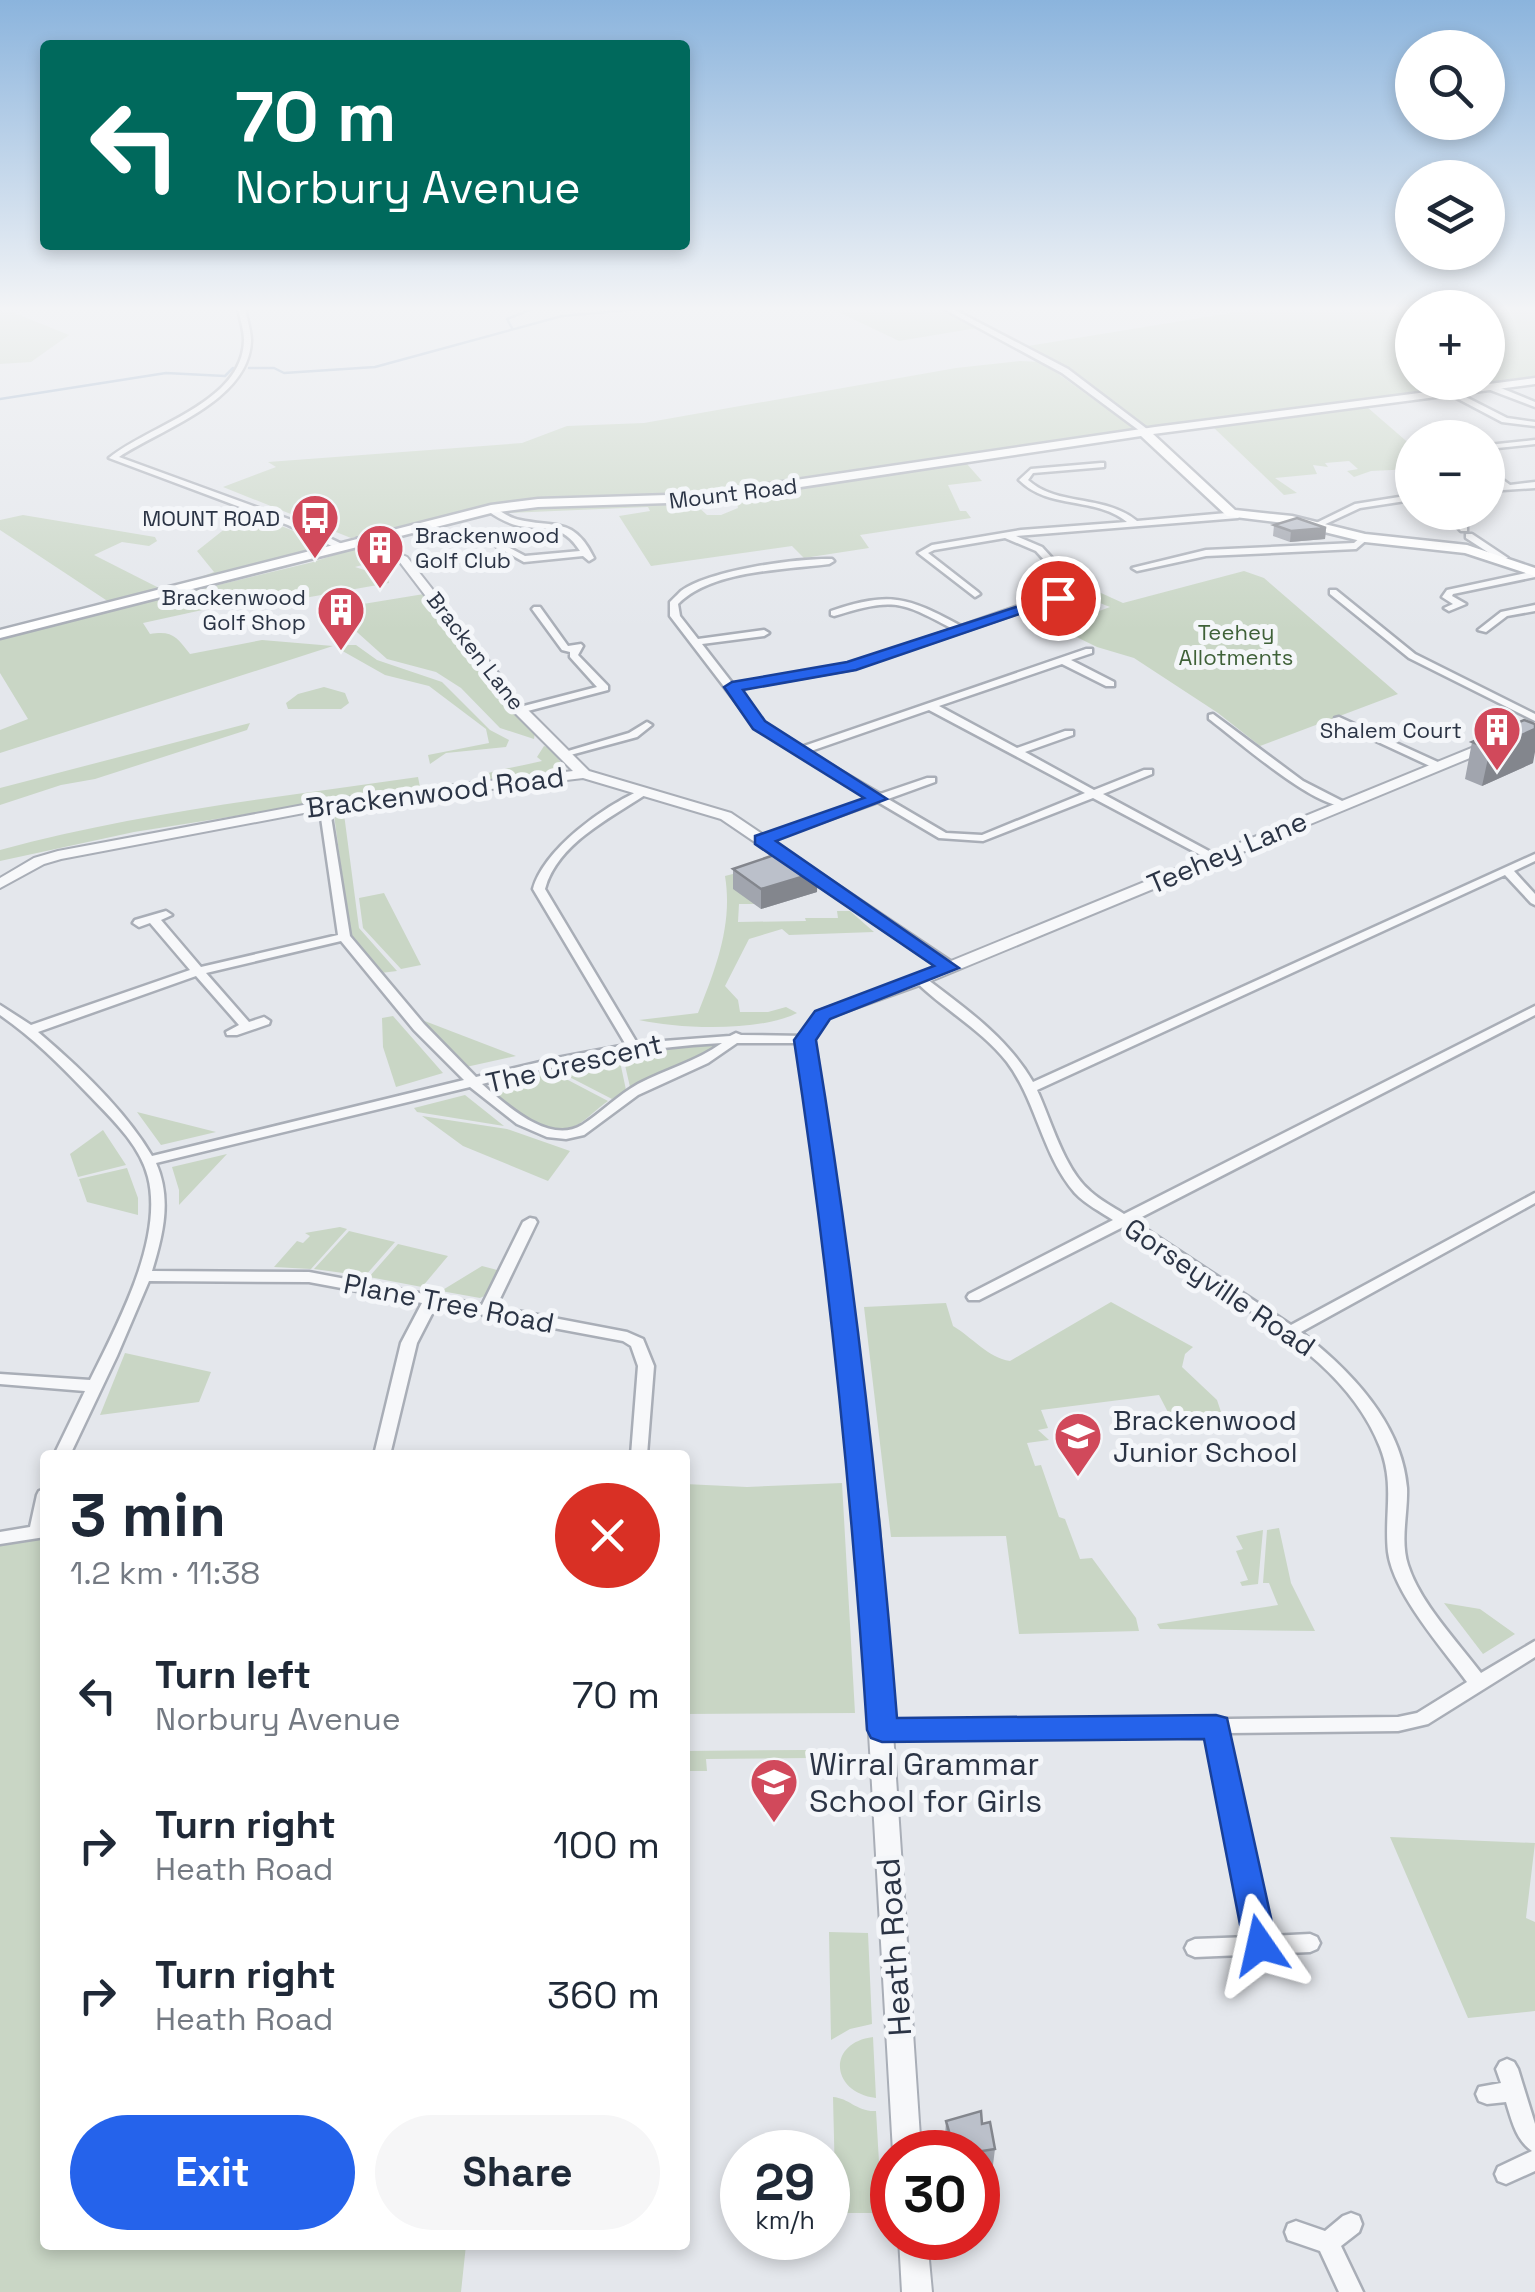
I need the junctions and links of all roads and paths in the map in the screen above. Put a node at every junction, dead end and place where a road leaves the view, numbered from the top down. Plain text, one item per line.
1 (191, 416) edge
2 (1123, 416) edge
3 (1269, 416) edge
4 (1505, 416) edge
5 (1499, 417) joint
6 (1535, 424) edge
7 (1146, 433) junction
8 (1535, 442) edge
9 (1505, 445) edge
10 (1101, 464) dead end
11 (1535, 484) edge
12 (1505, 485) edge
13 (1505, 487) edge
14 (1508, 487) junction
15 (1395, 501) edge
16 (490, 509) junction
17 (1238, 515) junction
18 (1136, 524) junction
19 (1314, 526) junction
20 (1463, 530) edge
21 (1008, 536) junction
22 (1364, 538) junction
23 (361, 540) junction
24 (341, 546) junction
25 (508, 547) dead end
26 (1503, 558) junction
27 (819, 560) dead end
28 (1137, 568) dead end
29 (1535, 573) edge
30 (1333, 592) dead end
31 (950, 594) dead end
32 (1449, 608) dead end
33 (1535, 608) edge
34 (537, 610) dead end
35 (834, 613) dead end
36 (962, 630) junction
37 (1483, 630) dead end
38 (764, 633) dead end
39 (0, 634) edge
40 (696, 642) junction
41 (1089, 651) dead end
42 (1063, 660) junction
43 (1110, 684) dead end
44 (732, 687) junction
45 (930, 706) junction
46 (520, 710) junction
47 (1213, 717) dead end
48 (1535, 718) edge
49 (1338, 720) dead end
50 (646, 725) dead end
51 (1535, 726) edge
52 (1068, 733) dead end
53 (800, 751) junction
54 (1016, 752) junction
55 (563, 754) junction
56 (1436, 765) junction
57 (1148, 772) dead end
58 (584, 774) junction
59 (931, 780) dead end
60 (641, 793) junction
61 (1094, 793) junction
62 (878, 799) junction
63 (324, 804) junction
64 (1340, 804) junction
65 (762, 840) junction
66 (1535, 857) edge
67 (1214, 858) junction
68 (1508, 870) junction
69 (0, 884) edge
70 (1535, 901) edge
71 (153, 919) dead end
72 (344, 938) junction
73 (949, 968) junction
74 (198, 971) junction
75 (920, 980) junction
76 (0, 1009) edge
77 (1535, 1010) edge
78 (264, 1021) dead end
79 (248, 1027) junction
80 (30, 1030) junction
81 (232, 1032) dead end
82 (736, 1038) junction
83 (805, 1040) junction
84 (632, 1045) junction
85 (473, 1082) junction
86 (1030, 1088) junction
87 (148, 1161) junction
88 (1535, 1196) edge
89 (1121, 1219) junction
90 (530, 1222) dead end
91 (143, 1276) junction
92 (974, 1297) dead end
93 (431, 1300) junction
94 (487, 1310) junction
95 (1292, 1331) junction
96 (0, 1379) edge
97 (94, 1386) junction
98 (64, 1450) edge
99 (383, 1450) edge
100 (639, 1450) edge
101 (40, 1531) edge
102 (0, 1538) edge
103 (1530, 1659) edge
104 (1479, 1684) junction
105 (1216, 1727) junction
106 (882, 1730) junction
107 (1310, 1943) dead end
108 (1260, 1945) junction
109 (1195, 1948) dead end
110 (1506, 2070) dead end
111 (1514, 2092) junction
112 (1487, 2094) dead end
113 (906, 2130) edge
114 (1535, 2142) edge
115 (1535, 2160) edge
116 (1506, 2174) dead end
117 (1351, 2224) dead end
118 (1296, 2232) dead end
119 (1328, 2243) junction
120 (915, 2260) edge
121 (917, 2292) edge
122 (1351, 2292) edge

1 - 24 street
2 - 7 street
3 - 7 main road, Mount Road
4 - 5 street
5 - 6 street
7 - 16 main road, Mount Road
7 - 17 main road
8 - 9 street
10 - 18 street
11 - 14 street
12 - 14 street
13 - 14 street
15 - 19 street
16 - 23 main road, Mount Road
16 - 25 street
17 - 18 street
17 - 19 main road
18 - 21 street
19 - 22 main road
20 - 26 street
21 - 31 street
21 - 36 street
22 - 26 main road
22 - 28 street
23 - 24 main road, Mount Road
23 - 46 street, Bracken Lane
24 - 39 main road, Mount Road
26 - 29 main road
27 - 40 street
29 - 32 street
30 - 48 street
33 - 37 street
34 - 46 street
35 - 36 street
36 - 44 street
38 - 40 street
40 - 44 street
41 - 42 street
42 - 43 street
42 - 45 street
44 - 53 street
45 - 53 street
45 - 54 street
46 - 55 street, Bracken Lane
47 - 64 street
49 - 56 street
50 - 55 street
51 - 56 street, Teehey Lane
52 - 54 street
53 - 62 street
54 - 61 street
55 - 58 street, Bracken Lane
56 - 64 street, Teehey Lane
57 - 61 street
58 - 60 street, Brackenwood Road
58 - 63 street, Brackenwood Road
59 - 62 street
60 - 65 street, Brackenwood Road
60 - 84 street
61 - 62 street
61 - 67 street
62 - 65 street
63 - 69 street, Brackenwood Road
63 - 72 street
64 - 67 street, Teehey Lane
65 - 73 street, Brackenwood Road
66 - 68 street
67 - 73 street, Teehey Lane
68 - 70 street
68 - 86 street
71 - 74 street
72 - 74 street
72 - 85 street
73 - 75 street, Teehey Lane
74 - 79 street
74 - 80 street
75 - 83 street
75 - 86 street, Gorseyville Road
76 - 80 street
77 - 89 street
78 - 79 street
79 - 81 street
80 - 87 street
82 - 83 street, The Crescent
82 - 84 street, The Crescent
82 - 85 street, The Crescent
83 - 106 street, Heath Road
84 - 85 street, The Crescent
85 - 87 street
86 - 89 street, Gorseyville Road
87 - 91 street
88 - 95 street
89 - 92 street
89 - 95 street, Gorseyville Road
90 - 94 street
91 - 93 street, Plane Tree Road
91 - 97 street
93 - 94 street, Plane Tree Road
93 - 99 street
94 - 100 street, Plane Tree Road
95 - 104 street, Gorseyville Road
96 - 97 street
97 - 98 street
101 - 102 street
103 - 104 street
104 - 105 street
105 - 106 street
105 - 108 street
106 - 113 street, Heath Road
107 - 108 street
108 - 109 street
110 - 111 street
111 - 112 street
111 - 114 street
115 - 116 street
117 - 119 street
118 - 119 street
119 - 122 street
120 - 121 street

